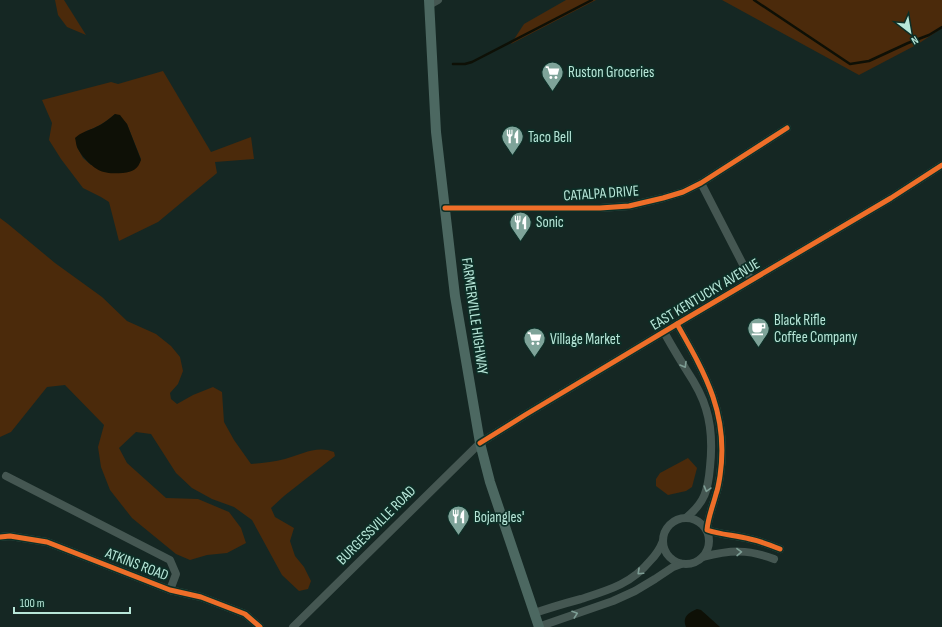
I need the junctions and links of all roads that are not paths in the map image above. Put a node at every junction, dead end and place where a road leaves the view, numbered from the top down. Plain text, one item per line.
1 (432, 2) edge
2 (787, 128) dead end
3 (942, 165) edge
4 (700, 183) junction
5 (445, 208) junction
6 (751, 280) junction
7 (677, 324) junction
8 (664, 332) junction
9 (711, 430) junction
10 (721, 430) junction
11 (480, 443) junction
12 (6, 476) dead end
13 (687, 517) junction
14 (707, 530) junction
15 (0, 537) edge
16 (663, 541) junction
17 (780, 549) dead end
18 (703, 558) junction
19 (774, 559) dead end
20 (681, 564) junction
21 (629, 581) junction
22 (170, 590) junction
23 (635, 591) junction
24 (534, 613) junction
25 (260, 627) edge
26 (293, 627) edge
27 (539, 627) edge

1 - 5 main road, FARMERVILLE HIGHWAY
2 - 4 street, CATALPA DRIVE
3 - 6 street, EAST KENTUCKY AVENUE
4 - 5 street, CATALPA DRIVE
4 - 6 street
5 - 11 main road, FARMERVILLE HIGHWAY
6 - 7 street, EAST KENTUCKY AVENUE
7 - 8 street, EAST KENTUCKY AVENUE
7 - 10 street
8 -> 9 street
8 - 11 street, EAST KENTUCKY AVENUE
9 - 10 street
9 -> 13 street
10 - 14 street
11 - 24 main road, FARMERVILLE HIGHWAY
11 - 26 street, BURGESSVILLE ROAD
12 - 22 street
13 - 14 street
13 - 16 street
14 - 17 street
14 - 18 street
15 - 22 street, ATKINS ROAD
16 - 20 street
16 -> 21 street
18 -> 19 street
18 - 20 street
20 - 23 street
21 - 23 street
21 - 24 street
22 - 25 street, ATKINS ROAD
27 -> 23 street
24 - 27 main road, FARMERVILLE HIGHWAY

